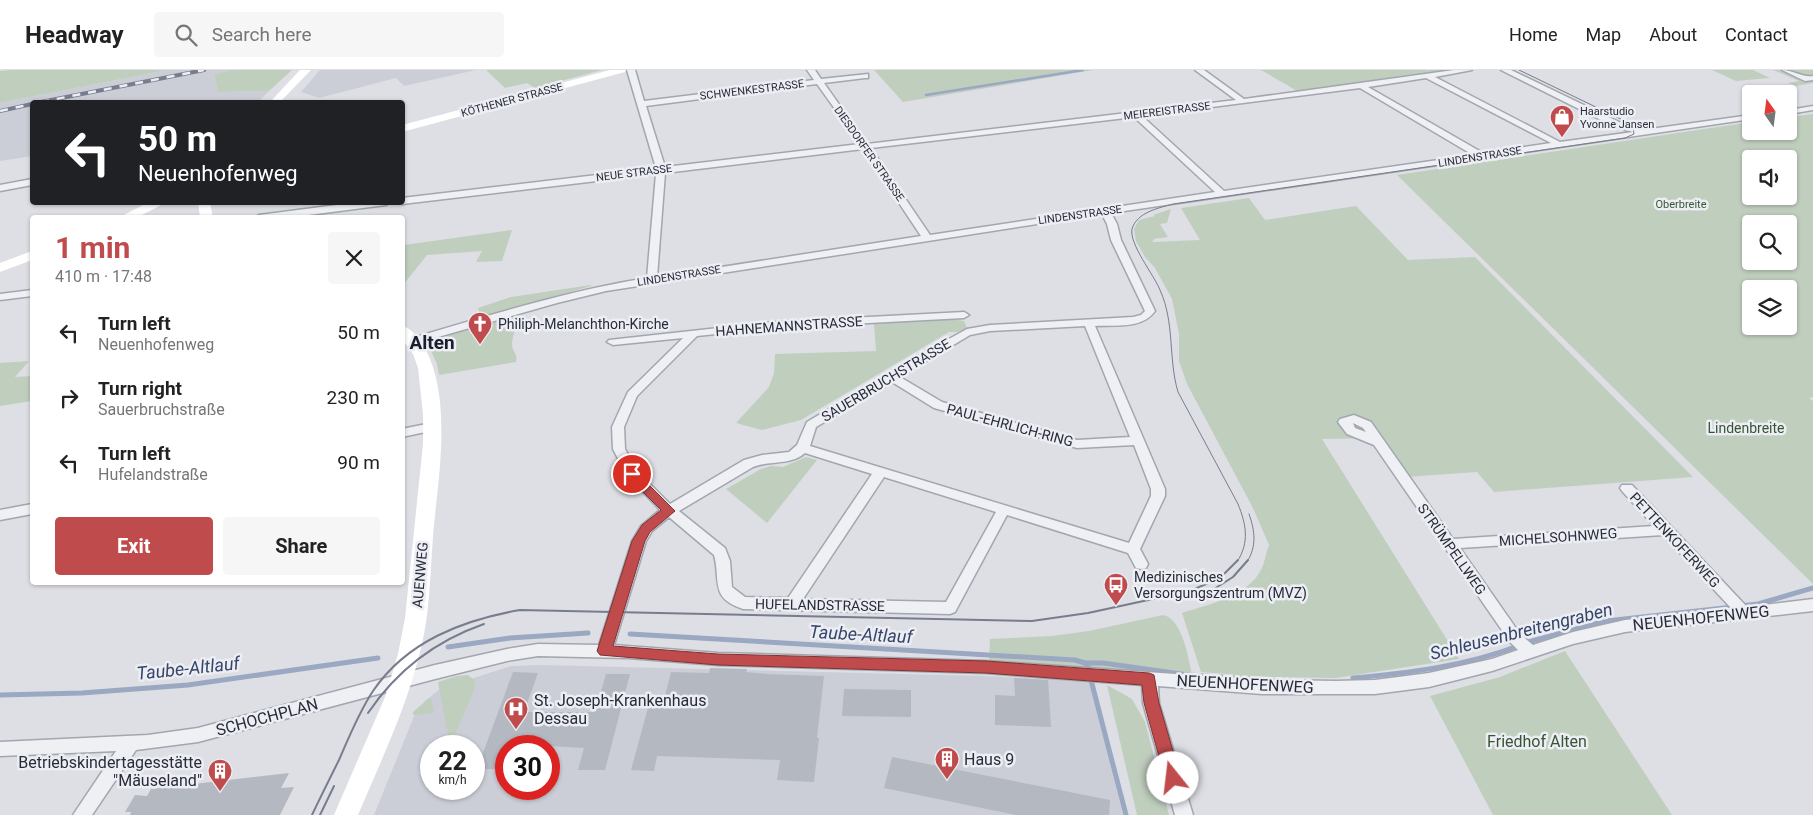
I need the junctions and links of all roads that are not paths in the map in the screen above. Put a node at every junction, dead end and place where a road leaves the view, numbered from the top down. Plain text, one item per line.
1 (306, 70) edge
2 (621, 70) edge
3 (631, 70) edge
4 (811, 70) edge
5 (1199, 70) edge
6 (1468, 70) edge
7 (1505, 70) edge
8 (1786, 70) edge
9 (1809, 70) edge
10 (1813, 72) edge
11 (864, 76) dead end
12 (1427, 76) junction
13 (1811, 79) edge
14 (818, 82) junction
15 (1361, 86) junction
16 (277, 100) edge
17 (1243, 102) junction
18 (640, 104) junction
19 (1813, 108) edge
20 (1798, 110) edge
21 (1135, 114) junction
22 (1742, 118) edge
23 (405, 128) edge
24 (1645, 132) junction
25 (1560, 145) junction
26 (865, 146) junction
27 (1483, 157) junction
28 (660, 170) junction
29 (30, 182) edge
30 (0, 188) edge
31 (1221, 193) junction
32 (405, 200) edge
33 (154, 205) edge
34 (362, 205) edge
35 (1105, 211) junction
36 (131, 215) edge
37 (283, 215) edge
38 (927, 238) junction
39 (30, 256) edge
40 (0, 268) edge
41 (652, 280) junction
42 (30, 293) edge
43 (0, 297) edge
44 (964, 316) dead end
45 (1088, 323) junction
46 (694, 333) junction
47 (408, 335) edge
48 (613, 342) dead end
49 (890, 376) junction
50 (431, 427) junction
51 (405, 432) edge
52 (1137, 441) junction
53 (1378, 442) dead end
54 (803, 448) junction
55 (881, 471) junction
56 (1627, 488) dead end
57 (30, 509) edge
58 (1004, 509) junction
59 (669, 511) junction
60 (0, 515) edge
61 (1667, 530) junction
62 (1449, 544) junction
63 (1132, 549) junction
64 (1140, 564) dead end
65 (792, 604) junction
66 (1813, 606) edge
67 (1740, 609) junction
68 (604, 651) junction
69 (1530, 652) junction
70 (1149, 679) junction
71 (402, 681) junction
72 (131, 743) junction
73 (0, 749) edge
74 (82, 815) edge
75 (346, 815) edge
76 (1184, 815) edge

1 - 16 main road
2 - 23 main road, KÖTHENER STRASSE
3 - 18 street
4 - 14 street, DIESDORFER STRASSE
5 - 17 street
6 - 12 street, MEIEREISTRASSE
7 - 24 street
8 - 13 street
9 - 10 street
11 - 14 street, SCHWENKESTRASSE
12 - 15 street, MEIEREISTRASSE
12 - 25 street
14 - 18 street, SCHWENKESTRASSE
14 - 26 street, DIESDORFER STRASSE
15 - 17 street, MEIEREISTRASSE
15 - 27 street
17 - 21 street, MEIEREISTRASSE
18 - 28 street
19 - 20 street
21 - 26 street, MEIEREISTRASSE
21 - 31 street
22 - 24 street, LINDENSTRASSE
24 - 25 street, LINDENSTRASSE
25 - 27 street, LINDENSTRASSE
26 - 28 street, NEUE STRASSE
26 - 38 street, DIESDORFER STRASSE
27 - 31 street, LINDENSTRASSE
28 - 32 street, NEUE STRASSE
28 - 41 street
29 - 30 street
31 - 35 street, LINDENSTRASSE
33 - 36 main road
34 - 37 street
35 - 38 street, LINDENSTRASSE
35 - 45 street, SAUERBRUCHSTRASSE
38 - 41 street, LINDENSTRASSE
39 - 40 main road
41 - 47 street, LINDENSTRASSE
42 - 43 street
44 - 46 street, HAHNEMANNSTRASSE
45 - 49 street, SAUERBRUCHSTRASSE
45 - 52 street
46 - 48 street, HAHNEMANNSTRASSE
46 - 59 street, HUFELANDSTRASSE
47 - 50 main road, AUENWEG
49 - 52 street, PAUL-EHRLICH-RING
49 - 54 street, SAUERBRUCHSTRASSE
50 - 51 street
50 - 71 main road, AUENWEG
52 - 63 street
53 - 62 street, STRÜMPELLWEG
54 - 55 street
54 - 59 street
55 - 58 street
55 - 65 street
56 - 61 street, PETTENKOFERWEG
57 - 60 street
58 - 63 street
58 - 65 street, HUFELANDSTRASSE
59 - 65 street, HUFELANDSTRASSE
59 - 68 street
61 - 62 street, MICHELSOHNWEG
61 - 67 street, PETTENKOFERWEG
62 - 69 street, STRÜMPELLWEG
63 - 64 street
66 - 67 street, NEUENHOFENWEG
67 - 69 street, NEUENHOFENWEG
68 - 70 street, NEUENHOFENWEG
68 - 71 street, NEUENHOFENWEG
69 - 70 street, NEUENHOFENWEG
70 - 76 street
71 - 72 street, SCHOCHPLAN
71 - 75 main road, AUENWEG
72 - 73 street, SCHOCHPLAN
72 - 74 street

